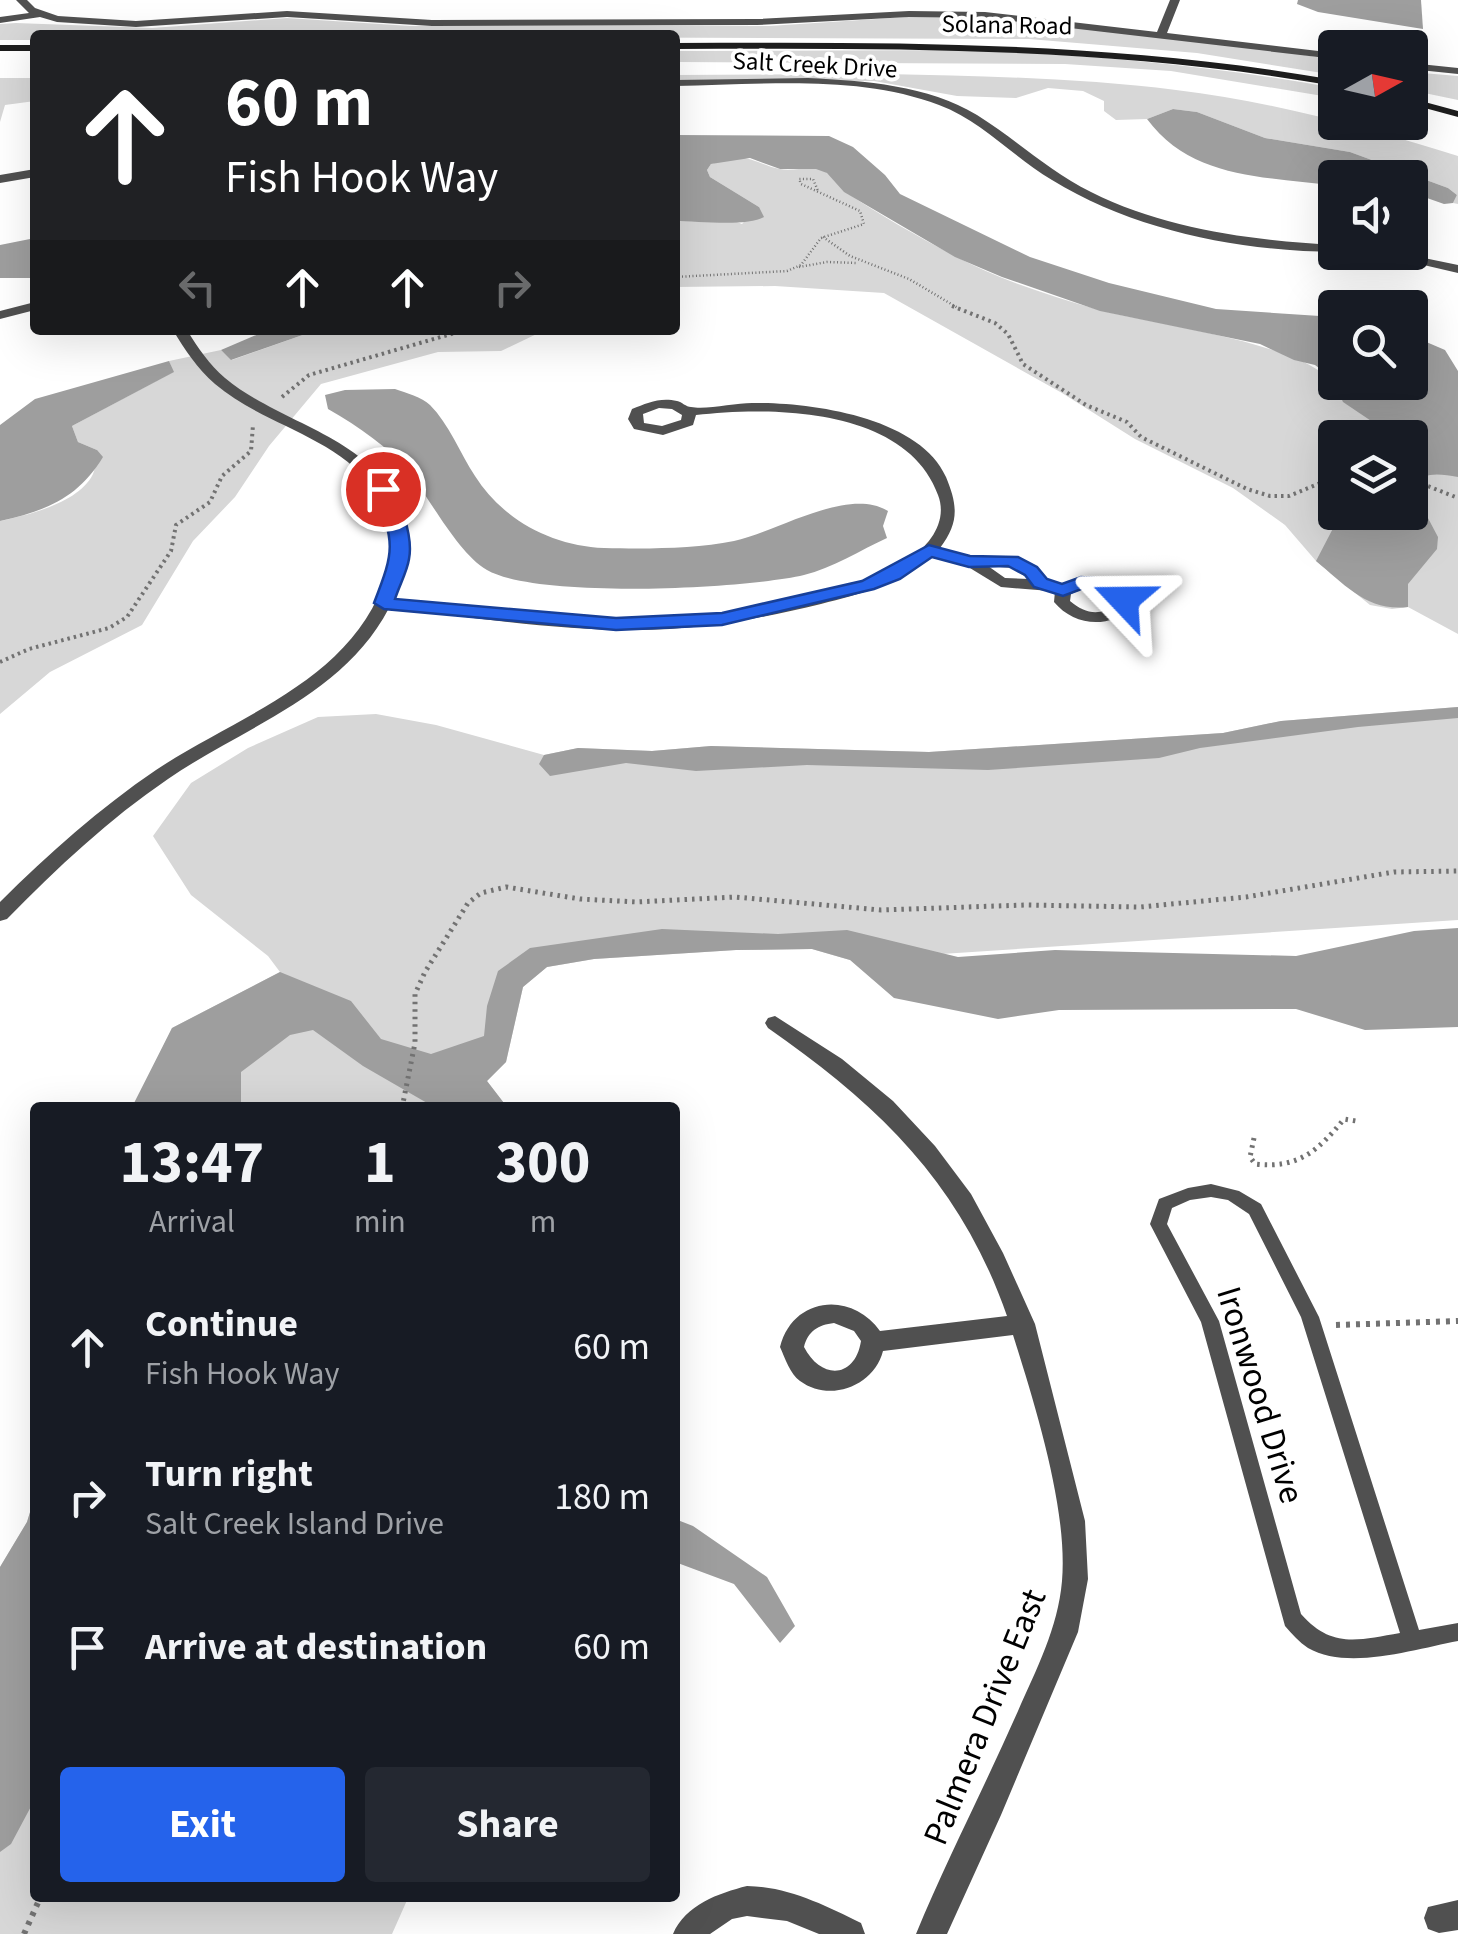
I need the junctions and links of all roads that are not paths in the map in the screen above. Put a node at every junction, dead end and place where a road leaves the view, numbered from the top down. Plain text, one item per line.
1 (21, 0) edge
2 (1175, 0) edge
3 (39, 14) junction
4 (0, 20) edge
5 (1162, 33) junction
6 (680, 46) edge
7 (0, 48) edge
8 (30, 48) edge
9 (1318, 54) edge
10 (1428, 68) edge
11 (1458, 71) edge
12 (1318, 80) edge
13 (680, 83) edge
14 (1428, 106) edge
15 (1458, 114) edge
16 (30, 174) edge
17 (0, 178) edge
18 (1318, 248) edge
19 (1428, 263) edge
20 (1458, 269) edge
21 (30, 307) edge
22 (0, 315) edge
23 (183, 335) edge
24 (688, 412) dead end
25 (929, 550) junction
26 (1063, 590) dead end
27 (384, 603) junction
28 (0, 914) edge
29 (775, 1023) dead end
30 (1023, 1324) junction
31 (872, 1342) dead end
32 (1458, 1632) edge
33 (1412, 1640) junction
34 (688, 1934) edge
35 (850, 1934) edge
36 (932, 1934) edge

1 - 3 street
2 - 5 street
3 - 4 street
3 - 5 street
5 - 9 street
6 - 12 street, Solana Road
7 - 8 street
10 - 11 street
13 - 18 street, Salt Creek Drive
14 - 15 street
16 - 17 street
19 - 20 street
21 - 22 street
23 - 27 street
24 - 25 street
25 - 26 street
25 - 27 street
27 - 28 street
29 - 30 street, Palmera Drive East
30 - 31 street
30 - 36 street, Palmera Drive East
32 - 33 lane, Ironwood Drive
33 - 33 lane, Ironwood Drive
34 - 35 street

